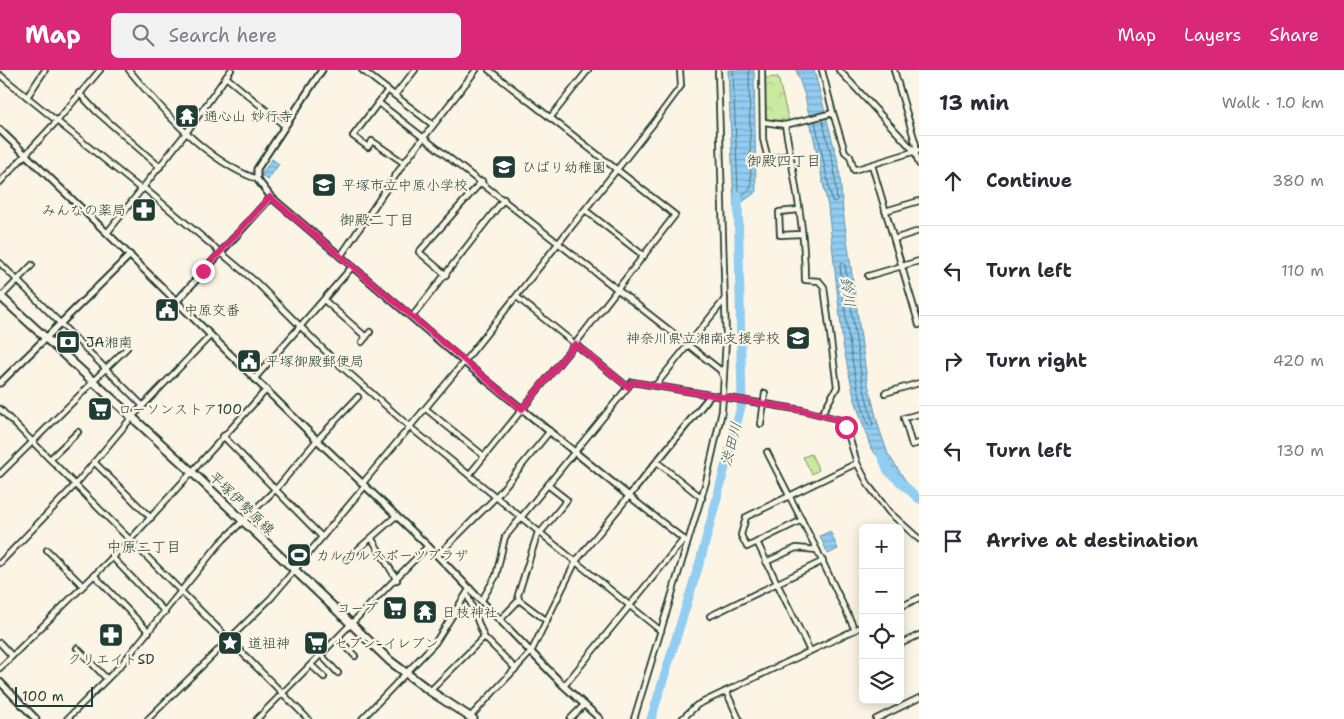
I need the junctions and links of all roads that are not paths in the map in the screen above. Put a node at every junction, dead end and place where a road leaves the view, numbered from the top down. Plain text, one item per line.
1 (45, 70) edge
2 (100, 70) edge
3 (129, 70) edge
4 (231, 70) edge
5 (321, 70) edge
6 (362, 70) edge
7 (414, 70) edge
8 (476, 70) edge
9 (489, 70) edge
10 (588, 70) edge
11 (680, 70) edge
12 (718, 70) edge
13 (762, 70) edge
14 (822, 70) edge
15 (839, 70) edge
16 (894, 70) edge
17 (0, 75) edge
18 (226, 77) junction
19 (388, 90) junction
20 (79, 93) junction
21 (395, 95) junction
22 (26, 97) junction
23 (378, 103) junction
24 (833, 113) junction
25 (550, 118) junction
26 (57, 121) junction
27 (764, 122) junction
28 (433, 125) junction
29 (785, 125) junction
30 (285, 126) junction
31 (0, 130) edge
32 (186, 133) junction
33 (424, 138) junction
34 (917, 151) edge
35 (26, 153) junction
36 (790, 155) junction
37 (404, 163) junction
38 (919, 164) edge
39 (872, 165) junction
40 (160, 166) junction
41 (616, 170) junction
42 (802, 179) dead end
43 (257, 180) junction
44 (795, 180) junction
45 (482, 181) junction
46 (0, 182) edge
47 (143, 189) junction
48 (270, 197) junction
49 (504, 199) junction
50 (919, 201) edge
51 (585, 210) junction
52 (799, 210) junction
53 (885, 211) junction
54 (919, 232) edge
55 (108, 233) junction
56 (802, 234) junction
57 (894, 239) junction
58 (559, 243) junction
59 (222, 251) junction
60 (130, 255) junction
61 (644, 256) junction
62 (340, 257) junction
63 (919, 261) edge
64 (0, 263) edge
65 (32, 265) dead end
66 (352, 267) junction
67 (902, 267) junction
68 (446, 275) junction
69 (868, 276) dead end
70 (18, 280) junction
71 (618, 290) junction
72 (0, 297) edge
73 (517, 297) junction
74 (725, 299) junction
75 (324, 300) junction
76 (176, 302) junction
77 (412, 317) junction
78 (61, 324) junction
79 (301, 326) junction
80 (919, 326) edge
81 (370, 332) dead end
82 (210, 336) junction
83 (366, 337) junction
84 (46, 338) junction
85 (362, 342) dead end
86 (575, 344) junction
87 (688, 344) junction
88 (127, 348) dead end
89 (464, 362) junction
90 (106, 369) junction
91 (724, 377) junction
92 (255, 378) junction
93 (94, 381) junction
94 (0, 383) edge
95 (919, 383) edge
96 (655, 386) junction
97 (628, 387) junction
98 (267, 390) junction
99 (765, 393) dead end
100 (885, 394) dead end
101 (710, 396) junction
102 (358, 397) dead end
103 (723, 397) junction
104 (763, 403) junction
105 (143, 406) junction
106 (0, 409) edge
107 (426, 409) junction
108 (522, 409) junction
109 (822, 414) junction
110 (919, 414) edge
111 (132, 417) junction
112 (761, 424) dead end
113 (410, 428) junction
114 (550, 431) junction
115 (78, 432) dead end
116 (223, 436) junction
117 (317, 440) junction
118 (32, 442) junction
119 (919, 443) edge
120 (767, 452) dead end
121 (576, 453) junction
122 (484, 456) junction
123 (50, 459) junction
124 (94, 462) junction
125 (657, 462) junction
126 (857, 463) junction
127 (193, 473) junction
128 (0, 474) edge
129 (469, 475) junction
130 (76, 484) junction
131 (363, 485) junction
132 (549, 486) junction
133 (274, 490) junction
134 (629, 496) junction
135 (790, 496) junction
136 (496, 497) junction
137 (702, 498) junction
138 (396, 516) junction
139 (151, 518) junction
140 (522, 519) junction
141 (242, 520) junction
142 (802, 520) junction
143 (539, 532) junction
144 (322, 537) junction
145 (372, 539) junction
146 (919, 539) edge
147 (130, 540) junction
148 (685, 540) junction
149 (757, 542) junction
150 (428, 546) junction
151 (47, 550) dead end
152 (817, 550) junction
153 (438, 555) junction
154 (112, 557) junction
155 (347, 559) dead end
156 (576, 561) junction
157 (823, 561) junction
158 (766, 562) junction
159 (0, 563) edge
160 (294, 570) junction
161 (94, 575) junction
162 (397, 580) junction
163 (777, 584) junction
164 (82, 586) junction
165 (468, 591) junction
166 (182, 592) junction
167 (919, 598) edge
168 (482, 600) junction
169 (519, 600) junction
170 (630, 605) junction
171 (904, 605) edge
172 (165, 612) junction
173 (710, 616) dead end
174 (501, 619) junction
175 (547, 621) junction
176 (352, 624) junction
177 (859, 628) edge
178 (661, 630) junction
179 (855, 630) junction
180 (149, 632) junction
181 (919, 635) edge
182 (484, 637) junction
183 (338, 638) junction
184 (228, 639) junction
185 (904, 642) edge
186 (0, 643) edge
187 (77, 648) dead end
188 (810, 651) junction
189 (531, 652) junction
190 (321, 655) junction
191 (12, 656) junction
192 (355, 656) dead end
193 (311, 665) junction
194 (0, 668) edge
195 (516, 669) junction
196 (338, 673) dead end
197 (407, 674) junction
198 (324, 677) dead end
199 (107, 679) junction
200 (0, 682) edge
201 (564, 686) junction
202 (430, 691) junction
203 (726, 691) junction
204 (283, 693) junction
205 (919, 698) edge
206 (584, 706) junction
207 (36, 719) edge
208 (67, 719) edge
209 (148, 719) edge
210 (257, 719) edge
211 (308, 719) edge
212 (362, 719) edge
213 (470, 719) edge
214 (570, 719) edge
215 (600, 719) edge
216 (634, 719) edge
217 (682, 719) edge
218 (739, 719) edge
219 (876, 719) edge

1 - 22 street
2 - 20 street
3 - 32 street
4 - 18 street
5 - 30 street
6 - 19 street
7 - 21 street
8 - 28 street
9 - 25 street
10 - 25 street
11 - 41 street
12 - 74 street
13 - 27 street
14 - 24 street
15 - 34 street
16 - 34 street
17 - 22 street
18 - 30 street
18 - 32 street
19 - 21 street
19 - 23 street
20 - 26 street
20 - 40 street
21 - 28 street
22 - 26 street
23 - 33 street
23 - 37 street
24 - 29 street
24 - 39 street
25 - 41 street
26 - 35 street
26 - 47 street
27 - 29 street
27 - 36 street
28 - 33 street
29 - 36 street
30 - 43 street
31 - 35 street
32 - 40 street
32 - 43 street
33 - 37 street
33 - 45 street
34 - 38 street
34 - 39 street
35 - 46 street
35 - 55 street
36 - 44 street
37 - 62 street
39 - 53 street
40 - 47 street
41 - 51 street
41 - 61 street
42 - 44 street
43 - 48 street
44 - 52 street
45 - 49 street
45 - 68 street
47 - 55 street
47 - 59 street
48 - 59 street
48 - 62 street
49 - 58 street
49 - 68 street
50 - 53 street
51 - 58 street
51 - 61 street
52 - 56 street
52 - 56 street
53 - 57 street
54 - 57 street
55 - 60 street
56 - 109 street
57 - 67 street
58 - 71 street
58 - 73 street
59 - 76 street
59 - 79 street
60 - 76 street
60 - 78 street
61 - 71 street
62 - 66 street
63 - 67 street
64 - 70 street
65 - 70 street
66 - 75 street
66 - 77 street
67 - 69 street
67 - 80 street
68 - 77 street
70 - 72 street
70 - 78 street
71 - 86 street
71 - 87 street
72 - 84 main road, 平塚伊勢原線
73 - 86 street
73 - 89 street
74 - 87 street
74 - 91 street
75 - 79 street
75 - 83 street
76 - 82 street
77 - 89 street
78 - 84 street
78 - 90 street
79 - 92 street
79 - 113 street
81 - 83 street
82 - 92 street
82 - 105 street
83 - 85 street
84 - 93 main road, 平塚伊勢原線
84 - 94 street
86 - 97 street
86 - 108 street
87 - 91 street
87 - 96 street
88 - 90 street
89 - 107 street
89 - 108 street
90 - 93 street
90 - 105 street
91 - 103 street
92 - 98 street
93 - 111 main road, 平塚伊勢原線
93 - 118 street
95 - 100 street
96 - 97 street
96 - 101 street
97 - 121 street
98 - 116 street
98 - 117 street
99 - 104 street
101 - 103 street
101 - 125 street
102 - 117 street
103 - 104 street
103 - 137 street
104 - 109 street
104 - 112 street
105 - 111 street
106 - 118 street
107 - 113 street
107 - 122 street
108 - 114 street
108 - 122 street
109 - 126 street
110 - 119 street
111 - 124 street
111 - 127 main road, 平塚伊勢原線
113 - 129 street
113 - 131 street
114 - 121 street
114 - 136 street
115 - 123 street
116 - 127 street
116 - 133 street
117 - 131 street
117 - 133 street
118 - 123 street
118 - 128 street
120 - 135 street
121 - 132 street
121 - 134 street
122 - 129 street
123 - 130 street
124 - 130 street
124 - 139 street
125 - 134 street
125 - 137 street
126 - 135 street
126 - 146 street
127 - 139 street
127 - 141 main road, 平塚伊勢原線
129 - 136 street
130 - 147 street
130 - 159 street
131 - 138 street
131 - 144 street
132 - 140 street
132 - 143 street
133 - 141 street
133 - 144 street
134 - 148 street
134 - 156 street
135 - 142 street
135 - 149 street
136 - 140 street
136 - 153 street
137 - 148 street
138 - 145 street
138 - 150 street
139 - 147 street
140 - 143 street
140 - 168 street
141 - 160 main road, 平塚伊勢原線
141 - 166 street
142 - 149 street
142 - 152 street
143 - 156 street
143 - 169 street
144 - 160 street
145 - 155 street
145 - 162 street
147 - 154 street
147 - 166 street
148 - 170 street
148 - 178 street
149 - 158 street
150 - 153 street
150 - 162 street
151 - 164 street
152 - 157 street
152 - 158 street
153 - 165 street
154 - 161 street
154 - 172 street
156 - 170 street
156 - 175 street
157 - 163 street
157 - 179 street
158 - 163 street
160 - 176 main road, 平塚伊勢原線
160 - 184 street
161 - 164 street
161 - 180 street
162 - 176 street
163 - 173 street
163 - 188 street
164 - 191 street
165 - 168 street
165 - 182 street
165 - 197 street
166 - 172 street
166 - 184 street
167 - 171 street
168 - 174 street
169 - 174 street
169 - 175 street
170 - 178 street
170 - 201 street
172 - 180 street
174 - 189 street
175 - 189 street
176 - 183 street
176 - 197 main road, 平塚伊勢原線
177 - 179 street
178 - 216 street
179 - 188 street
180 - 199 street
181 - 185 street
182 - 195 street
182 - 202 street
183 - 190 street
183 - 192 street
184 - 204 street
184 - 209 street
186 - 191 street
187 - 199 street
188 - 203 street
189 - 195 street
189 - 201 street
190 - 193 street
190 - 196 street
191 - 194 street
193 - 198 street
193 - 204 street
195 - 213 street
197 - 202 main road, 平塚伊勢原線
197 - 212 street
199 - 208 street
200 - 207 street
201 - 206 street
202 - 213 main road, 平塚伊勢原線
203 - 217 street
203 - 218 street
204 - 210 street
204 - 211 street
205 - 219 street
206 - 214 street
206 - 215 street

